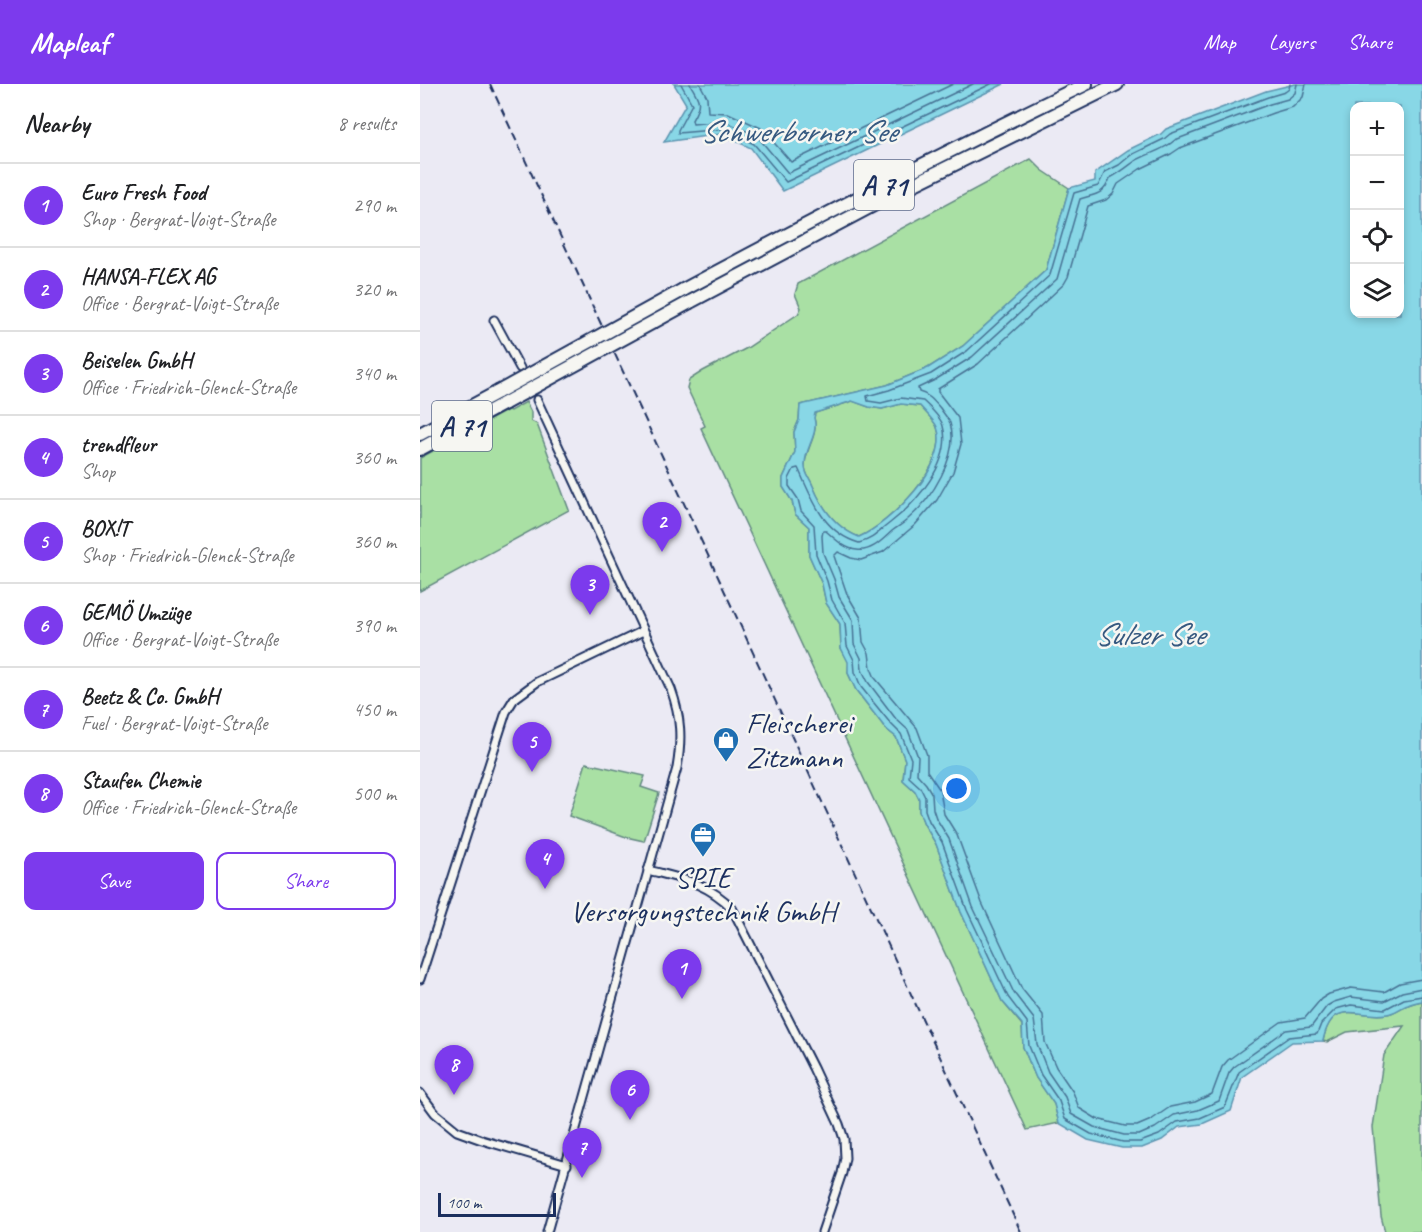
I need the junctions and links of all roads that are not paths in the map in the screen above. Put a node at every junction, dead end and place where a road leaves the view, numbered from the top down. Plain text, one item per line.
1 (1086, 84) edge
2 (1117, 84) edge
3 (687, 296) junction
4 (494, 320) dead end
5 (520, 368) dead end
6 (537, 400) dead end
7 (420, 434) edge
8 (420, 449) edge
9 (643, 632) junction
10 (648, 870) junction
11 (420, 979) edge
12 (420, 1093) edge
13 (567, 1165) junction
14 (547, 1232) edge
15 (822, 1232) edge

1 - 3 highway, A 71
2 - 3 highway, A 71
3 - 7 highway, A 71, bridge
3 - 8 highway, A 71, bridge
4 - 5 street
6 - 9 street
9 - 10 street
9 - 11 street
10 - 13 street
10 - 15 street
12 - 13 street
13 - 14 street

